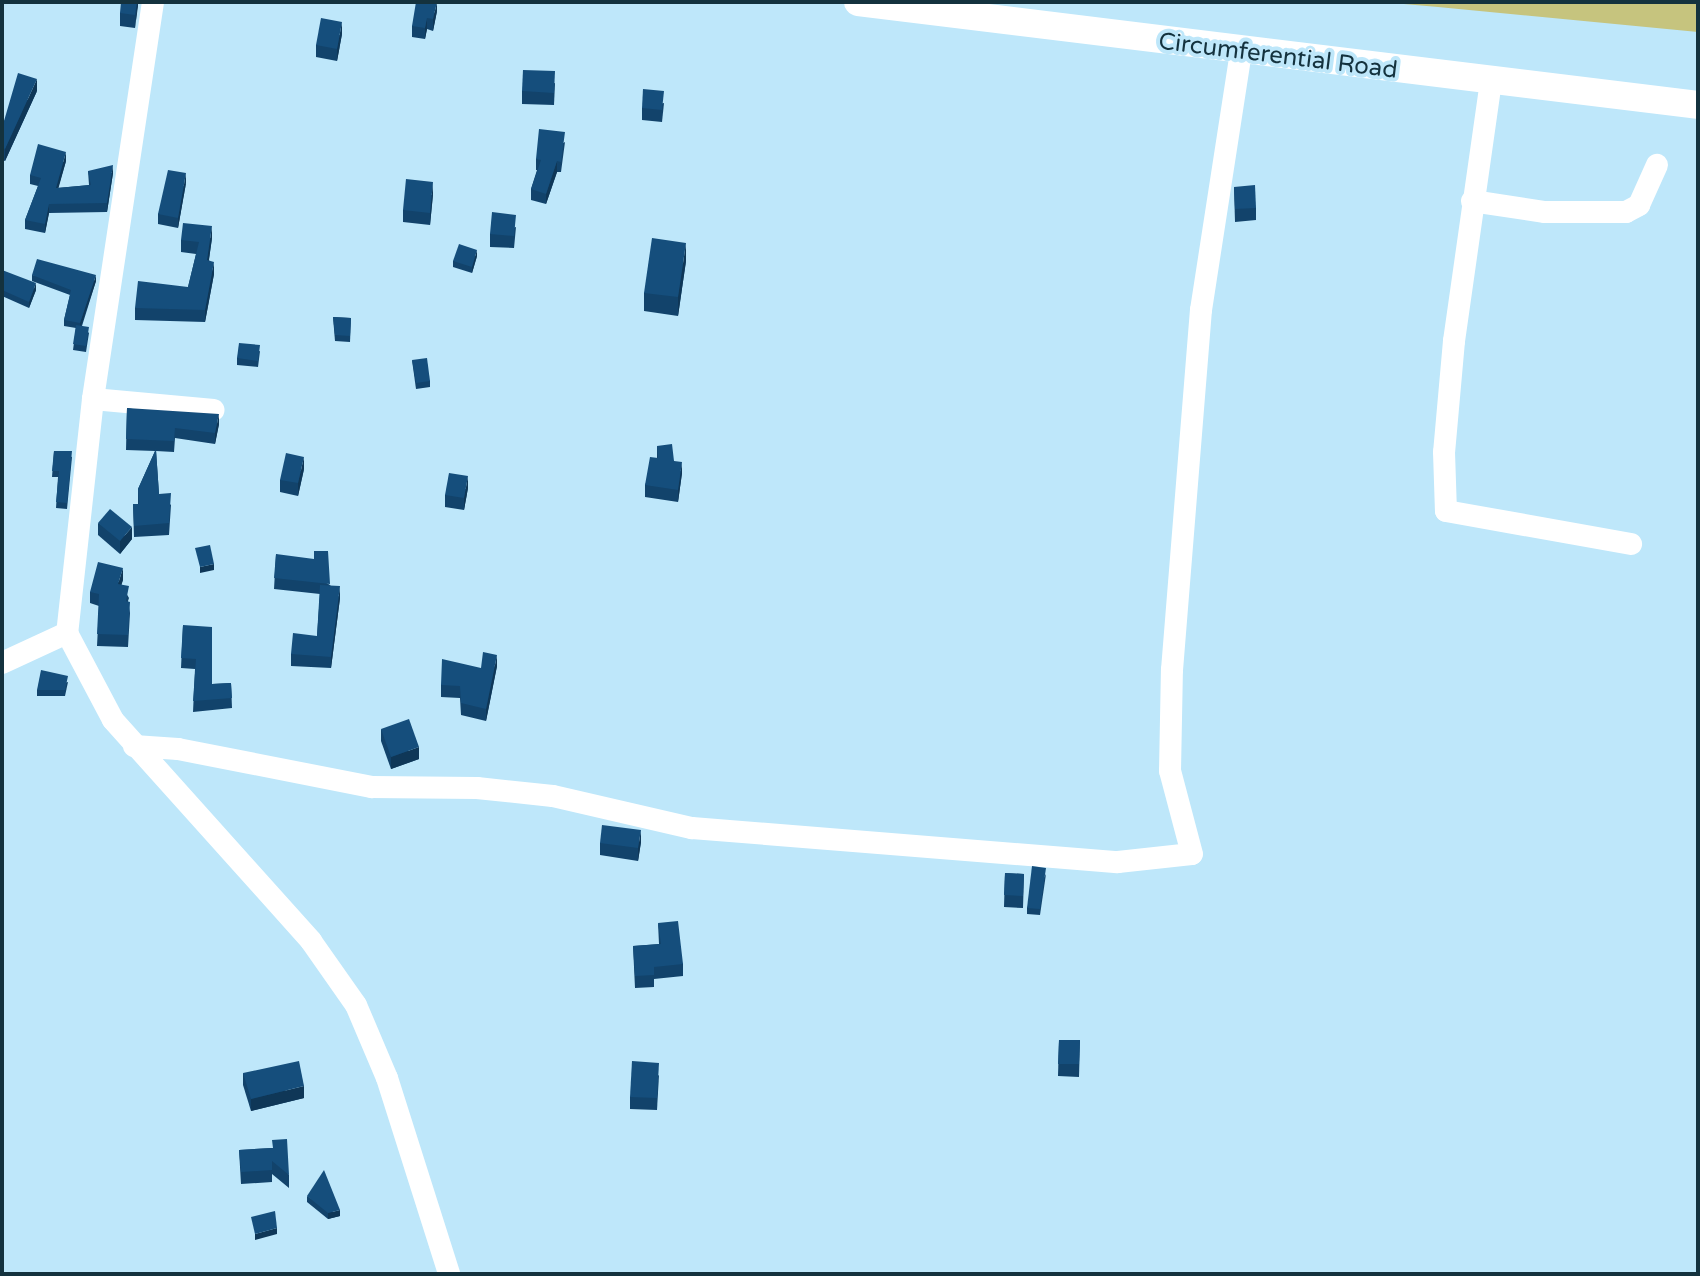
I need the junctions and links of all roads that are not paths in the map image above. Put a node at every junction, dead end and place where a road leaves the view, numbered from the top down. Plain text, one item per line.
1 (153, 2) edge
2 (858, 2) edge
3 (1241, 52) junction
4 (1491, 81) junction
5 (1698, 105) edge
6 (1657, 165) dead end
7 (1472, 201) junction
8 (93, 399) junction
9 (214, 410) edge
10 (1631, 544) dead end
11 (67, 633) junction
12 (2, 663) edge
13 (134, 746) junction
14 (449, 1274) edge

1 - 8 street
2 - 3 main road, Circumferential Road
3 - 4 main road, Circumferential Road
3 - 13 street
4 - 5 main road, Circumferential Road
4 - 7 street
6 - 7 street
7 - 10 street
8 - 9 street
8 - 11 street
11 - 12 street
11 - 13 street
13 - 14 street

